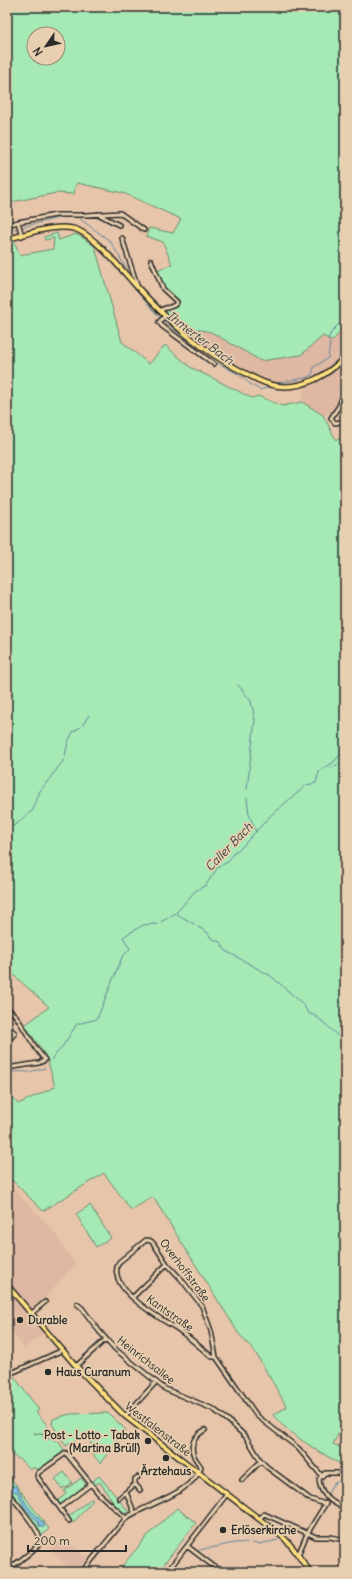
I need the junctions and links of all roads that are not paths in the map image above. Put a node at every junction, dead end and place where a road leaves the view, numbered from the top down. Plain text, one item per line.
1 (98, 214) junction
2 (19, 224) junction
3 (8, 225) edge
4 (119, 225) dead end
5 (144, 230) dead end
6 (21, 233) junction
7 (122, 238) dead end
8 (7, 240) edge
9 (151, 260) dead end
10 (139, 289) junction
11 (160, 311) junction
12 (165, 316) junction
13 (345, 356) edge
14 (214, 364) dead end
15 (345, 390) edge
16 (345, 421) edge
17 (7, 1008) edge
18 (7, 1026) edge
19 (7, 1042) edge
20 (7, 1068) edge
21 (151, 1241) joint
22 (167, 1264) junction
23 (7, 1285) edge
24 (133, 1297) junction
25 (45, 1302) dead end
26 (77, 1304) dead end
27 (32, 1313) junction
28 (106, 1339) junction
29 (63, 1350) junction
30 (216, 1357) junction
31 (76, 1366) junction
32 (7, 1375) edge
33 (156, 1382) junction
34 (125, 1416) junction
35 (205, 1430) dead end
36 (261, 1461) junction
37 (199, 1472) junction
38 (345, 1473) edge
39 (321, 1475) junction
40 (138, 1477) dead end
41 (242, 1480) dead end
42 (91, 1484) junction
43 (134, 1484) junction
44 (140, 1490) dead end
45 (7, 1491) edge
46 (126, 1492) junction
47 (227, 1494) junction
48 (119, 1498) dead end
49 (328, 1500) junction
50 (325, 1504) junction
51 (60, 1508) junction
52 (345, 1508) edge
53 (134, 1512) junction
54 (126, 1518) junction
55 (259, 1519) junction
56 (70, 1521) dead end
57 (307, 1534) junction
58 (345, 1540) edge
59 (187, 1546) junction
60 (298, 1555) junction
61 (7, 1570) edge
62 (82, 1572) edge
63 (167, 1572) edge
64 (221, 1572) edge
65 (310, 1572) edge

1 - 2 street
1 - 4 street
1 - 5 street
2 - 3 street
2 - 6 street
6 - 8 main road
6 - 10 main road
7 - 10 street
9 - 11 street
10 - 11 main road
11 - 12 main road
12 - 13 main road
12 - 14 street
15 - 16 street
17 - 20 street
18 - 19 street
21 - 22 street, Overhoffstraße
21 - 24 street, Kantstraße
22 - 24 street
22 - 30 street, Overhoffstraße
23 - 27 main road, Westfalenstraße
24 - 30 street, Kantstraße
25 - 27 street
26 - 28 street, Heinrichsallee
27 - 29 main road, Westfalenstraße
28 - 31 street
28 - 33 street, Heinrichsallee
29 - 31 main road, Westfalenstraße
29 - 32 street
30 - 39 street, Kantstraße
31 - 34 main road, Westfalenstraße
33 - 34 street
33 - 36 street, Heinrichsallee
34 - 37 main road, Westfalenstraße
35 - 37 street
36 - 41 street
36 - 50 street, Heinrichsallee
37 - 47 main road, Westfalenstraße
37 - 53 street
38 - 39 street
39 - 49 street
40 - 43 street
42 - 51 street
42 - 51 street
42 - 54 street
43 - 44 street
43 - 46 street
45 - 61 street
46 - 48 street
46 - 53 street
47 - 55 main road, Westfalenstraße
47 - 59 street
49 - 50 street
49 - 52 street
50 - 57 street
51 - 56 street
53 - 54 street
54 - 62 street
55 - 57 street
55 - 60 main road, Westfalenstraße
57 - 58 street
57 - 60 street
59 - 63 street
59 - 64 street
60 - 65 main road, Westfalenstraße

